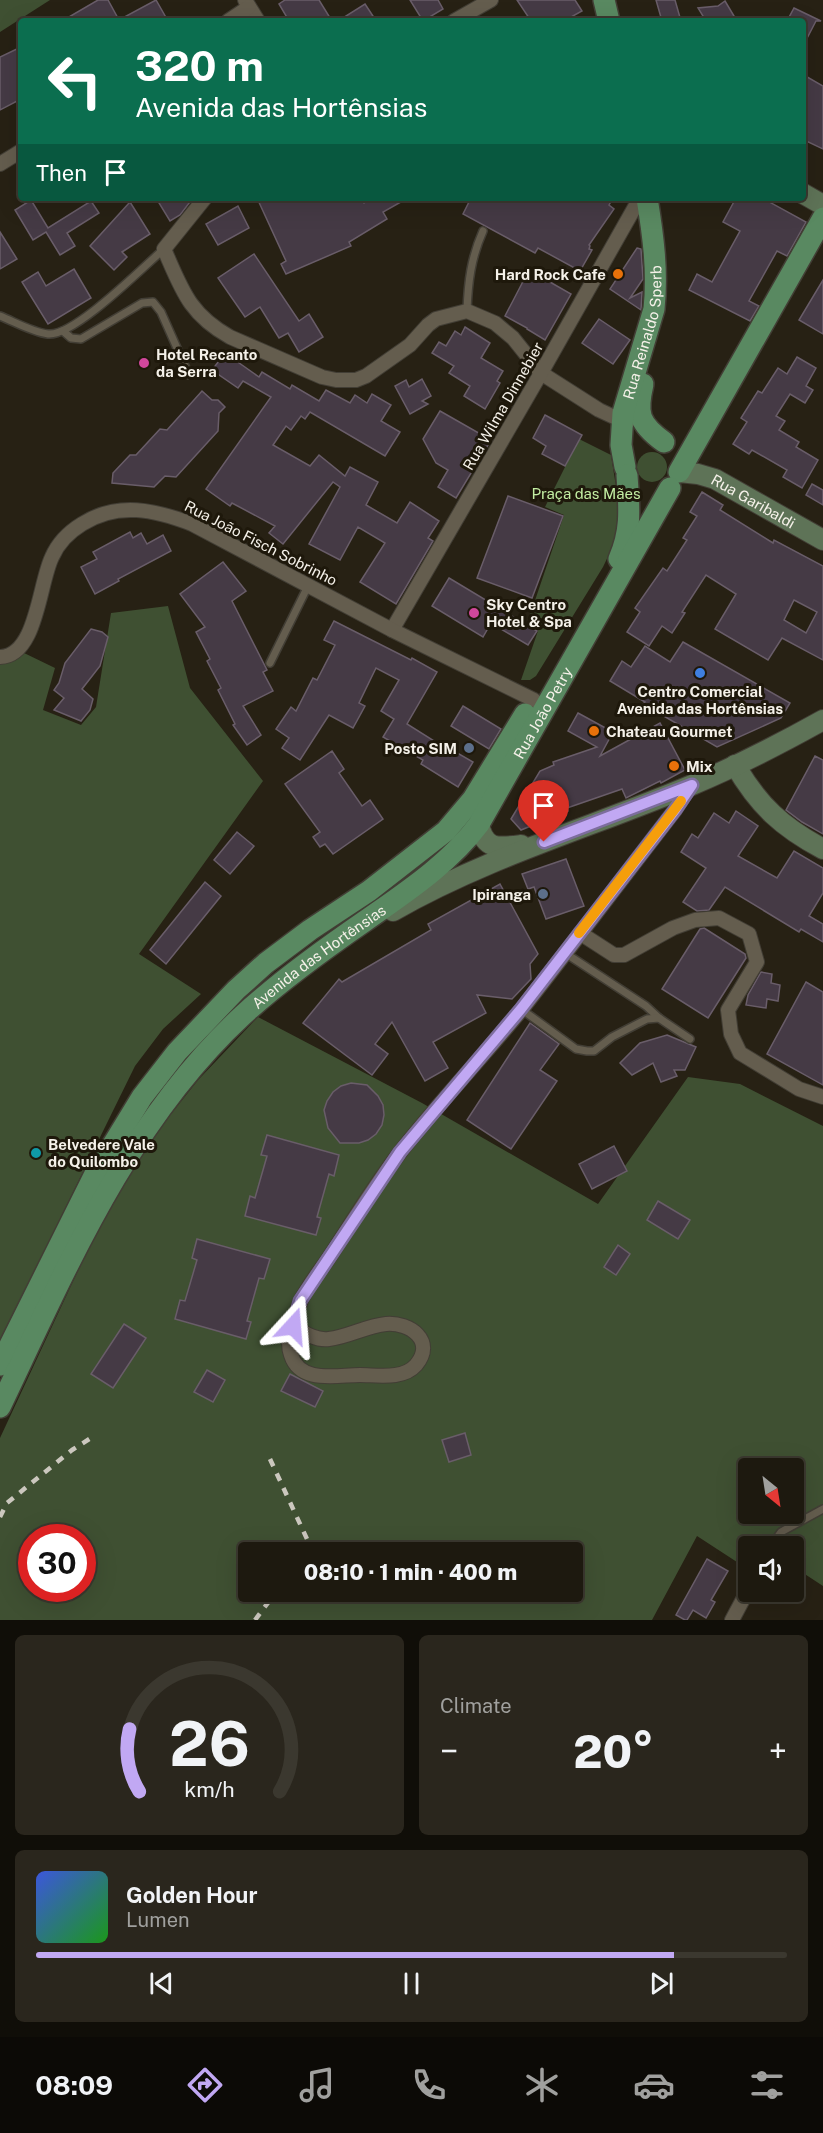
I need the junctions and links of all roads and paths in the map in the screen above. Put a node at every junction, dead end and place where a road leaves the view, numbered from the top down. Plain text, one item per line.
1 (485, 0) edge
2 (491, 0) edge
3 (604, 0) edge
4 (619, 0) edge
5 (247, 4) edge
6 (474, 9) junction
7 (231, 18) edge
8 (256, 18) edge
9 (459, 18) edge
10 (608, 18) edge
11 (622, 18) edge
12 (18, 153) edge
13 (0, 164) edge
14 (806, 180) edge
15 (823, 190) edge
16 (806, 195) edge
17 (203, 201) edge
18 (638, 201) edge
19 (647, 201) edge
20 (656, 201) edge
21 (823, 205) edge
22 (823, 218) edge
23 (483, 231) dead end
24 (164, 249) junction
25 (468, 311) junction
26 (0, 316) edge
27 (63, 331) junction
28 (541, 373) junction
29 (189, 375) dead end
30 (622, 421) junction
31 (657, 437) junction
32 (626, 471) junction
33 (674, 480) junction
34 (823, 540) edge
35 (309, 586) junction
36 (392, 630) junction
37 (0, 657) edge
38 (270, 663) dead end
39 (534, 700) junction
40 (823, 720) edge
41 (735, 765) junction
42 (692, 785) junction
43 (470, 820) junction
44 (544, 842) junction
45 (823, 849) edge
46 (580, 933) junction
47 (323, 950) junction
48 (565, 952) junction
49 (521, 1009) junction
50 (659, 1018) junction
51 (690, 1039) dead end
52 (823, 1097) edge
53 (293, 1326) junction
54 (0, 1365) edge
55 (0, 1407) edge
56 (823, 1509) edge
57 (778, 1536) edge
58 (742, 1602) edge
59 (732, 1620) edge

1 - 6 street
2 - 6 street
3 - 10 main road
4 - 11 main road
5 - 7 street
5 - 8 street
6 - 9 street
12 - 13 street
14 - 15 main road
16 - 21 main road
17 - 24 street
18 - 28 street, Rua Wilma Dinnebier
19 - 30 main road, Rua Reinaldo Sperb
20 - 31 main road, Rua Reinaldo Sperb
22 - 33 main road, Rua João Petry
23 - 25 lane
24 - 25 street
24 - 27 lane
25 - 28 street
26 - 27 lane
27 - 29 lane
28 - 30 street
28 - 36 street, Rua Wilma Dinnebier
30 - 31 street
30 - 32 main road, Rua Reinaldo Sperb
31 - 32 main road
31 - 33 main road
32 - 33 main road
32 - 39 main road, Rua João Petry
33 - 34 main road, Rua Garibaldi
33 - 43 main road, Rua João Petry
35 - 36 street, Rua João Fisch Sobrinho
35 - 37 street, Rua João Fisch Sobrinho
35 - 38 lane
36 - 39 street, Rua João Fisch Sobrinho
39 - 43 main road, Rua João Petry
40 - 41 main road, Avenida das Hortênsias
41 - 42 main road, Avenida das Hortênsias
41 - 45 main road
42 - 44 main road, Avenida das Hortênsias
42 - 46 street
43 - 44 main road
43 - 47 main road, Rua João Petry
43 - 54 main road, Avenida das Hortênsias
44 - 47 main road, Avenida das Hortênsias
46 - 48 street
46 - 52 street
47 - 55 main road, Avenida das Hortênsias
48 - 49 street
48 - 50 lane
49 - 50 lane
49 - 53 street
50 - 51 lane
53 - 53 street
56 - 57 lane
58 - 59 street

